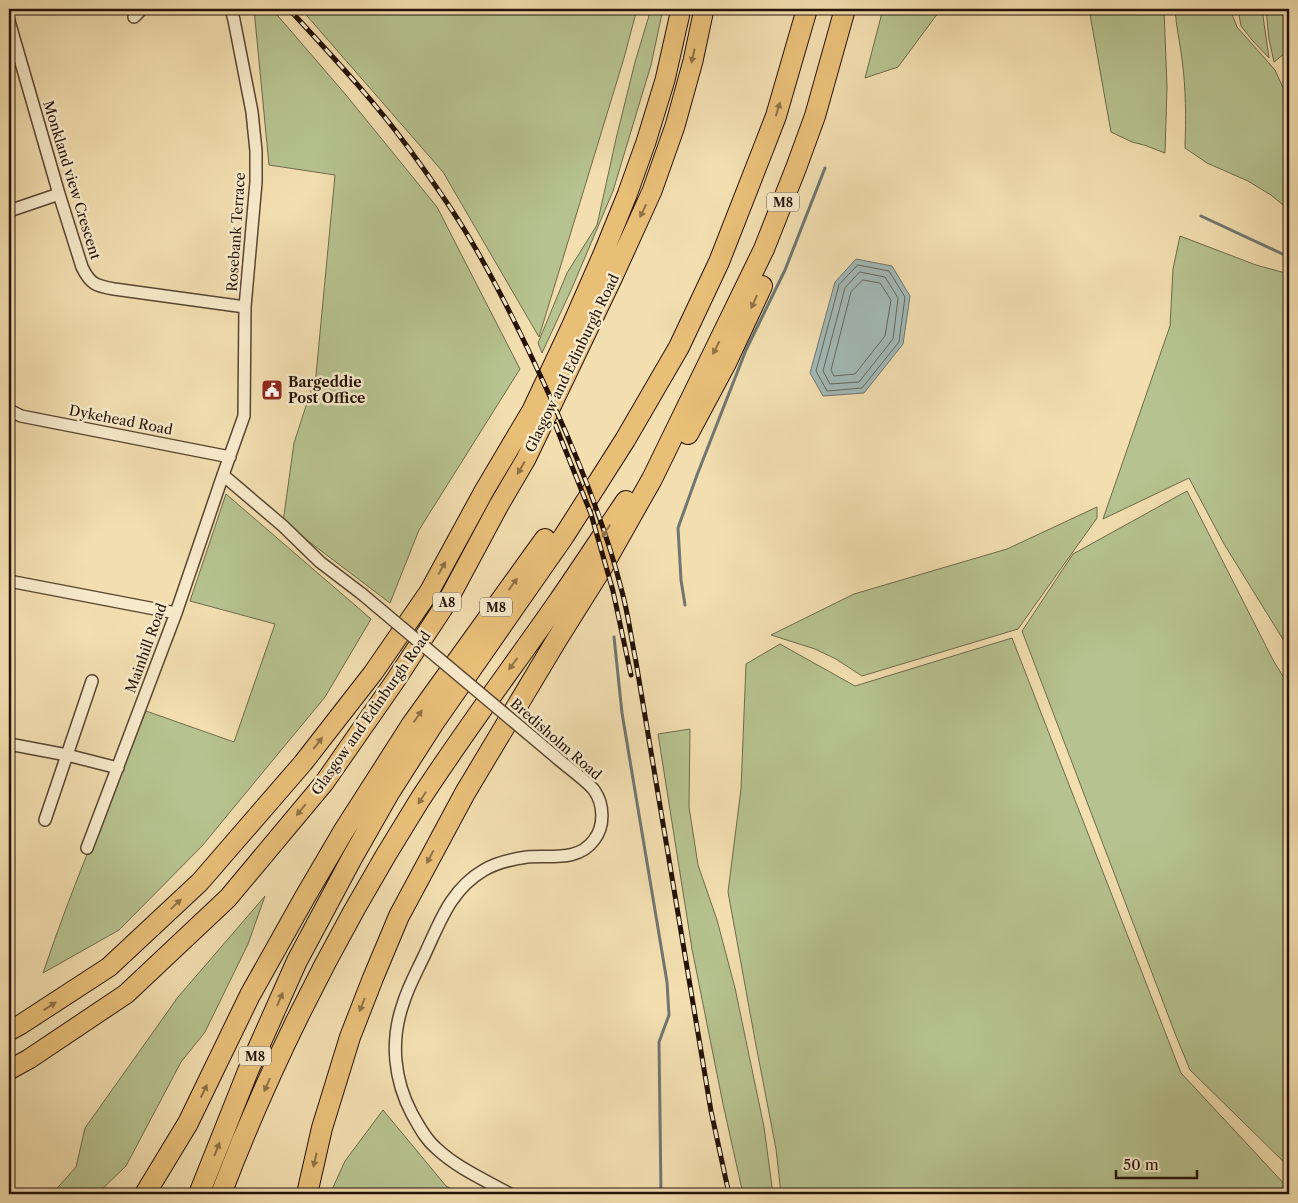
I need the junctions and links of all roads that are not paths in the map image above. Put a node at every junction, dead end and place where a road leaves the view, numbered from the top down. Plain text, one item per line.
1 (231, 9) edge
2 (681, 9) edge
3 (704, 9) edge
4 (807, 9) edge
5 (845, 9) edge
6 (856, 9) edge
7 (9, 21) edge
8 (764, 147) junction
9 (59, 194) junction
10 (9, 211) edge
11 (245, 307) junction
12 (697, 386) junction
13 (9, 410) edge
14 (230, 457) junction
15 (223, 475) junction
16 (9, 580) edge
17 (176, 613) junction
18 (479, 657) junction
19 (92, 681) dead end
20 (497, 739) junction
21 (9, 744) edge
22 (67, 755) junction
23 (118, 768) junction
24 (45, 820) dead end
25 (87, 848) dead end
26 (9, 1031) edge
27 (219, 1061) junction
28 (9, 1070) edge
29 (145, 1194) edge
30 (199, 1194) edge
31 (220, 1194) edge
32 (307, 1194) edge
33 (510, 1194) edge

1 - 11 street, Rosebank Terrace
26 -> 2 highway, Glasgow and Edinburgh Road / A8
3 -> 28 highway, Glasgow and Edinburgh Road / A8
8 -> 4 highway, M8
5 -> 12 highway, M8
6 -> 20 highway, M8
7 - 9 street, Monkland view Crescent
8 - 18 highway, M8
27 -> 8 highway, M8
9 - 10 street
9 - 11 street, Monkland view Crescent
11 - 14 street, Rosebank Terrace
12 - 20 highway, M8
12 -> 31 highway, M8
13 - 14 street, Dykehead Road
14 - 15 street, Mainhill Road
15 - 17 street, Mainhill Road
15 - 33 street, Bredisholm Road, bridge
16 - 17 street
17 - 23 street, Mainhill Road
18 - 27 highway, M8
30 -> 18 highway, M8
19 - 22 street
20 -> 32 highway, M8
21 - 22 street
22 - 23 street
22 - 24 street
23 - 25 street, Mainhill Road
29 -> 27 highway, M8

